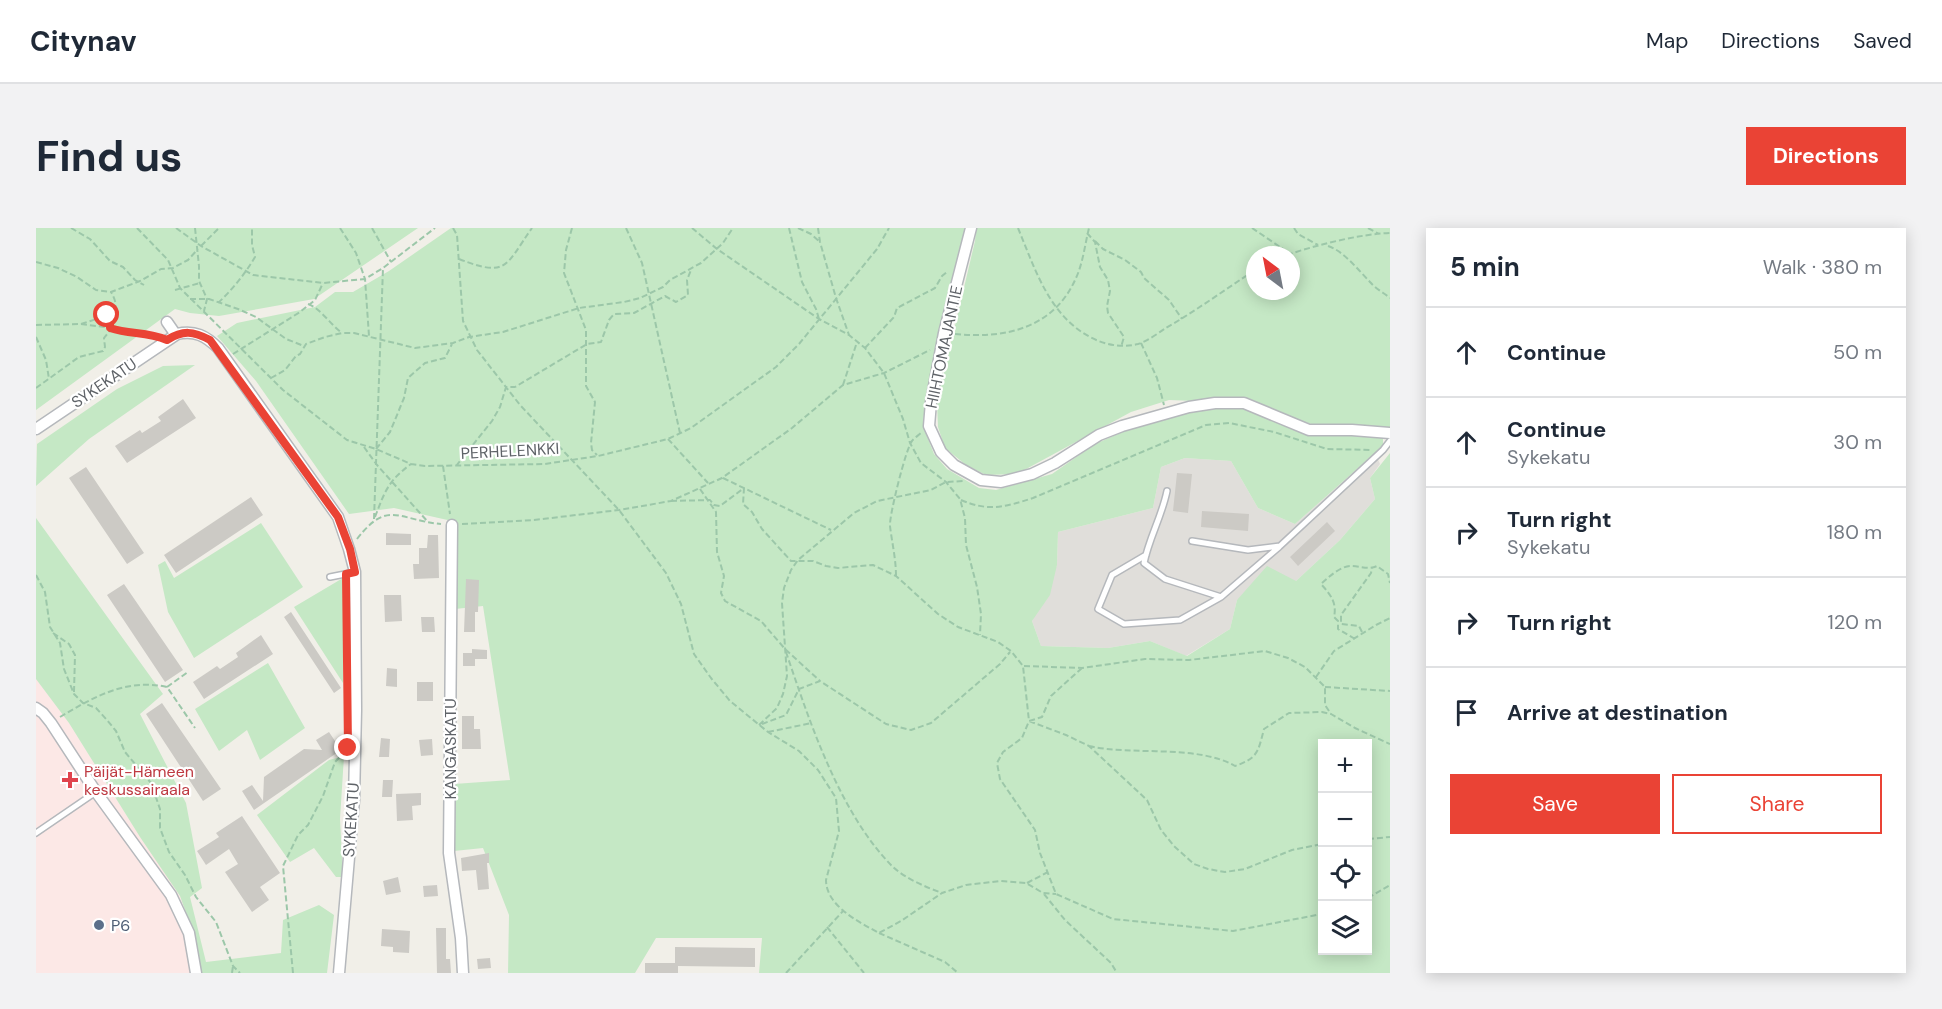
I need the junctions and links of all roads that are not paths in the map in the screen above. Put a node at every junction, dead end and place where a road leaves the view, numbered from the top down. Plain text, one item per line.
1 (971, 228) edge
2 (167, 322) dead end
3 (171, 337) junction
4 (36, 429) edge
5 (1390, 433) edge
6 (1390, 441) edge
7 (1167, 490) dead end
8 (452, 525) road end
9 (1192, 541) dead end
10 (1280, 546) junction
11 (1146, 555) junction
12 (355, 572) junction
13 (330, 577) dead end
14 (1221, 597) junction
15 (36, 708) edge
16 (96, 792) junction
17 (36, 833) edge
18 (195, 973) edge
19 (339, 973) edge
20 (462, 973) edge

1 - 5 street, HIIHTOMAJANTIE
2 - 3 street
3 - 4 street, SYKEKATU
3 - 12 street, SYKEKATU
6 - 10 lane
7 - 11 lane
8 - 20 street, KANGASKATU
9 - 10 lane
10 - 14 lane
11 - 14 lane
11 - 14 lane
12 - 13 lane
12 - 19 street, SYKEKATU
15 - 16 street
16 - 17 lane
16 - 18 street

